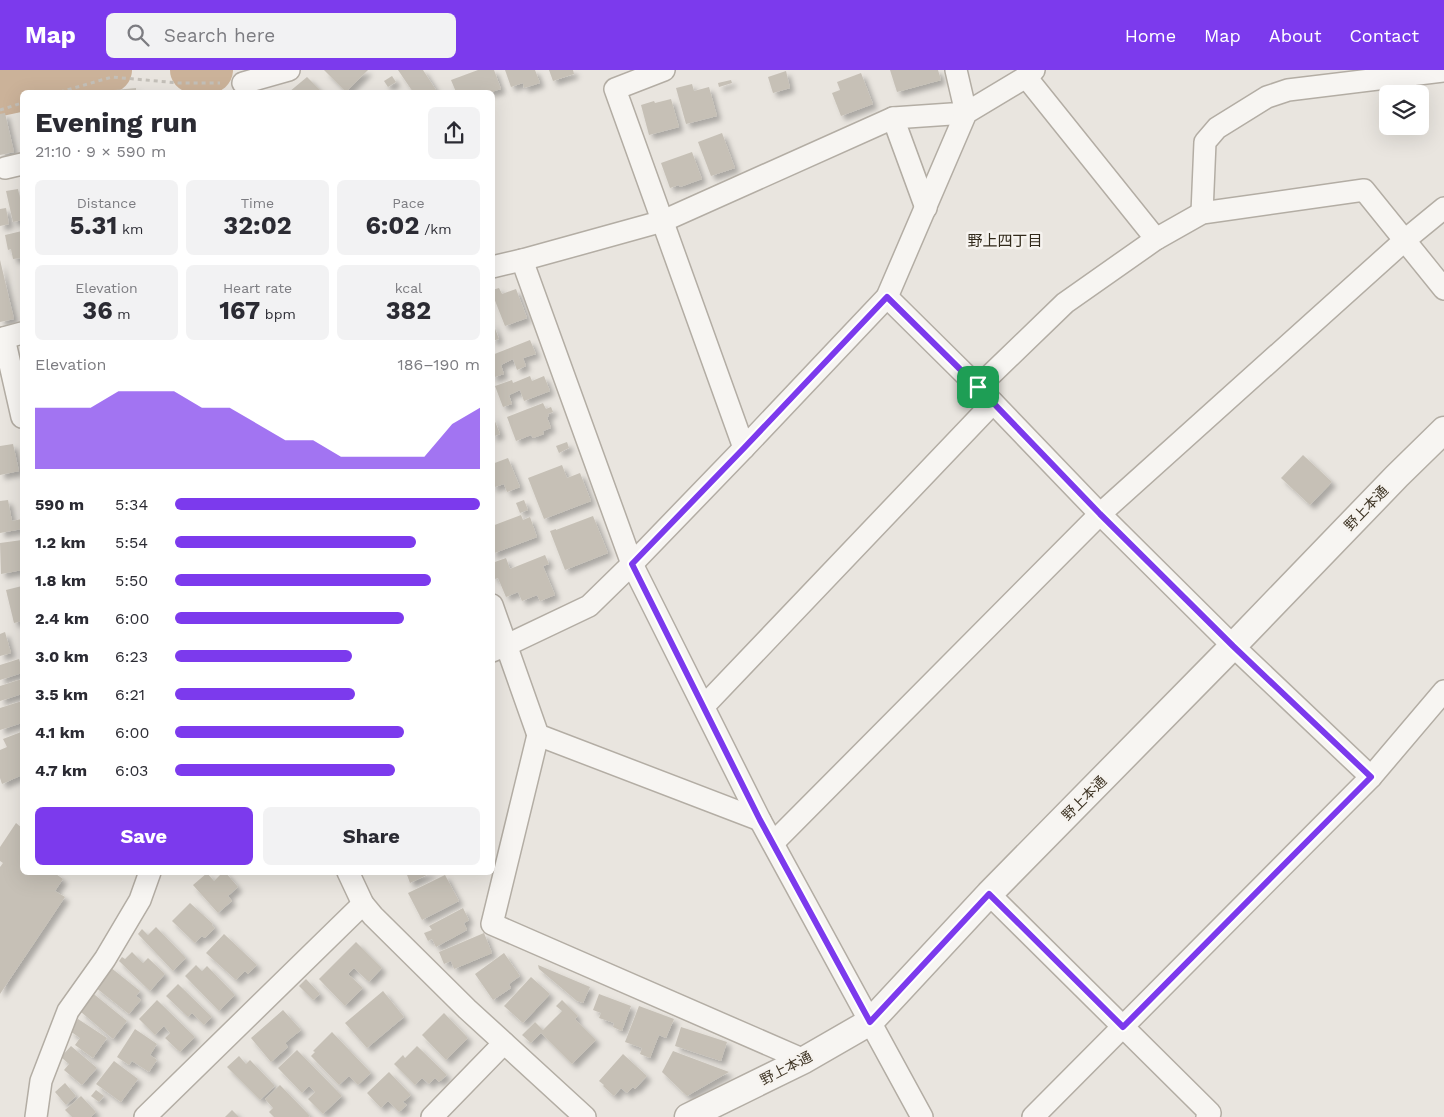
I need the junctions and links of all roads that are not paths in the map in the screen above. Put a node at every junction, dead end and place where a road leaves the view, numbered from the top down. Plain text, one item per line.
1 (288, 70) edge
2 (664, 70) edge
3 (956, 70) edge
4 (1444, 71) edge
5 (1030, 74) edge
6 (243, 80) edge
7 (966, 113) junction
8 (893, 118) junction
9 (926, 208) junction
10 (1444, 208) edge
11 (1202, 213) junction
12 (663, 221) junction
13 (1156, 239) junction
14 (1405, 240) junction
15 (522, 260) junction
16 (495, 265) edge
17 (1444, 289) edge
18 (887, 297) junction
19 (9, 337) edge
20 (978, 387) junction
21 (993, 403) junction
22 (20, 405) edge
23 (1444, 430) edge
24 (744, 448) junction
25 (1100, 514) junction
26 (632, 564) junction
27 (495, 621) edge
28 (1233, 646) junction
29 (500, 648) edge
30 (1444, 691) edge
31 (704, 706) junction
32 (538, 735) junction
33 (1371, 777) junction
34 (760, 820) junction
35 (773, 843) junction
36 (149, 875) edge
37 (349, 875) edge
38 (989, 894) junction
39 (363, 904) junction
40 (870, 1022) junction
41 (1123, 1027) junction
42 (504, 1043) junction
43 (804, 1060) junction
44 (36, 1117) edge
45 (145, 1117) edge
46 (432, 1117) edge
47 (585, 1117) edge
48 (688, 1117) edge
49 (922, 1117) edge
50 (1034, 1117) edge
51 (1206, 1117) edge

1 - 6 street
2 - 12 street
3 - 7 street
4 - 11 street
5 - 7 street
5 - 13 street
7 - 8 street
7 - 9 street
8 - 9 street
8 - 12 street
9 - 18 street
10 - 14 street
11 - 13 street
11 - 14 street
12 - 15 street
12 - 24 street
13 - 20 street
14 - 17 street
14 - 25 street
15 - 16 street
15 - 26 street
18 - 20 street
18 - 24 street
19 - 22 street
20 - 21 street
21 - 25 street
21 - 31 street
23 - 28 street, 野上本通
24 - 26 street
25 - 28 street
25 - 35 street
26 - 29 street
26 - 31 street
27 - 29 street
28 - 33 street
28 - 38 street, 野上本通
29 - 32 street
30 - 33 street
31 - 34 street
32 - 34 street
32 - 43 street
33 - 41 street
34 - 35 street
35 - 40 street
36 - 44 street
37 - 39 street
38 - 40 street, 野上本通
38 - 41 street
39 - 42 street
39 - 45 street
40 - 43 street, 野上本通
40 - 49 street
41 - 50 street
41 - 51 street
42 - 46 street
42 - 47 street
43 - 48 street, 野上本通

